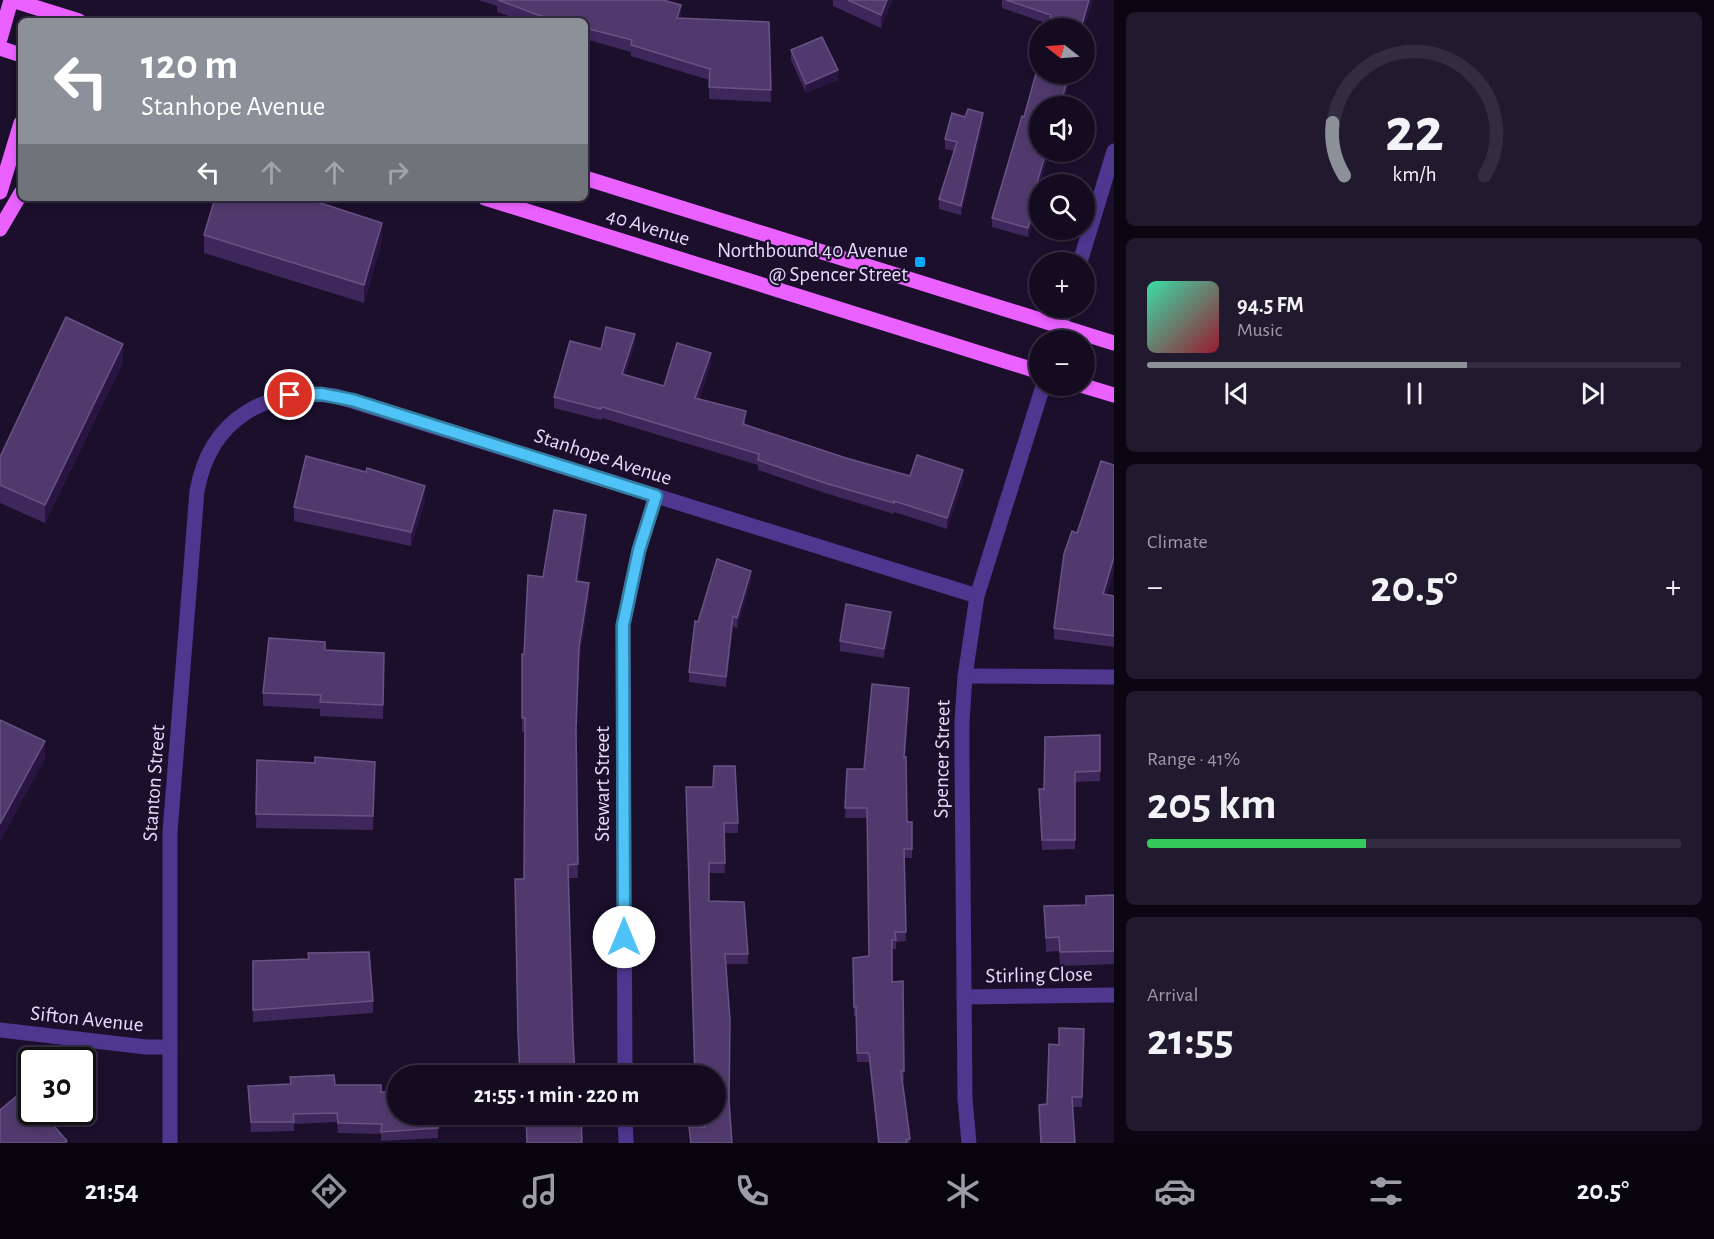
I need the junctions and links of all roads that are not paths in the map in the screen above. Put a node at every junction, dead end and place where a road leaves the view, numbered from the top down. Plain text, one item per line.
1 (11, 0) edge
2 (55, 12) edge
3 (71, 18) edge
4 (0, 39) edge
5 (0, 48) edge
6 (18, 54) edge
7 (18, 133) edge
8 (1114, 151) edge
9 (588, 179) edge
10 (0, 192) edge
11 (18, 198) edge
12 (494, 201) edge
13 (0, 229) edge
14 (1083, 252) edge
15 (1049, 330) edge
16 (1095, 340) edge
17 (1114, 343) edge
18 (1029, 369) edge
19 (1095, 389) edge
20 (1114, 395) edge
21 (1040, 396) edge
22 (222, 433) joint
23 (656, 496) junction
24 (977, 596) junction
25 (965, 676) junction
26 (1114, 676) edge
27 (1114, 995) edge
28 (964, 997) junction
29 (0, 1030) edge
30 (170, 1047) junction
31 (625, 1065) edge
32 (625, 1125) edge
33 (170, 1143) edge
34 (626, 1143) edge
35 (969, 1143) edge

1 - 2 main road
1 - 4 main road
2 - 3 main road
5 - 6 main road
7 - 10 main road
8 - 14 street
9 - 15 main road, 40 Avenue
11 - 13 main road
12 - 18 main road, 40 Avenue
16 - 17 main road, 40 Avenue
19 - 20 main road
21 - 24 street, Spencer Street
22 - 23 street, Stanhope Avenue
22 - 30 street, Stanton Street
23 - 24 street, Stanhope Avenue
23 - 31 street, Stewart Street
24 - 25 street, Spencer Street
25 - 26 street
25 - 28 street, Spencer Street
27 - 28 street, Stirling Close
28 - 35 street, Spencer Street
29 - 30 street, Sifton Avenue
30 - 33 street, Stanton Street
32 - 34 street

